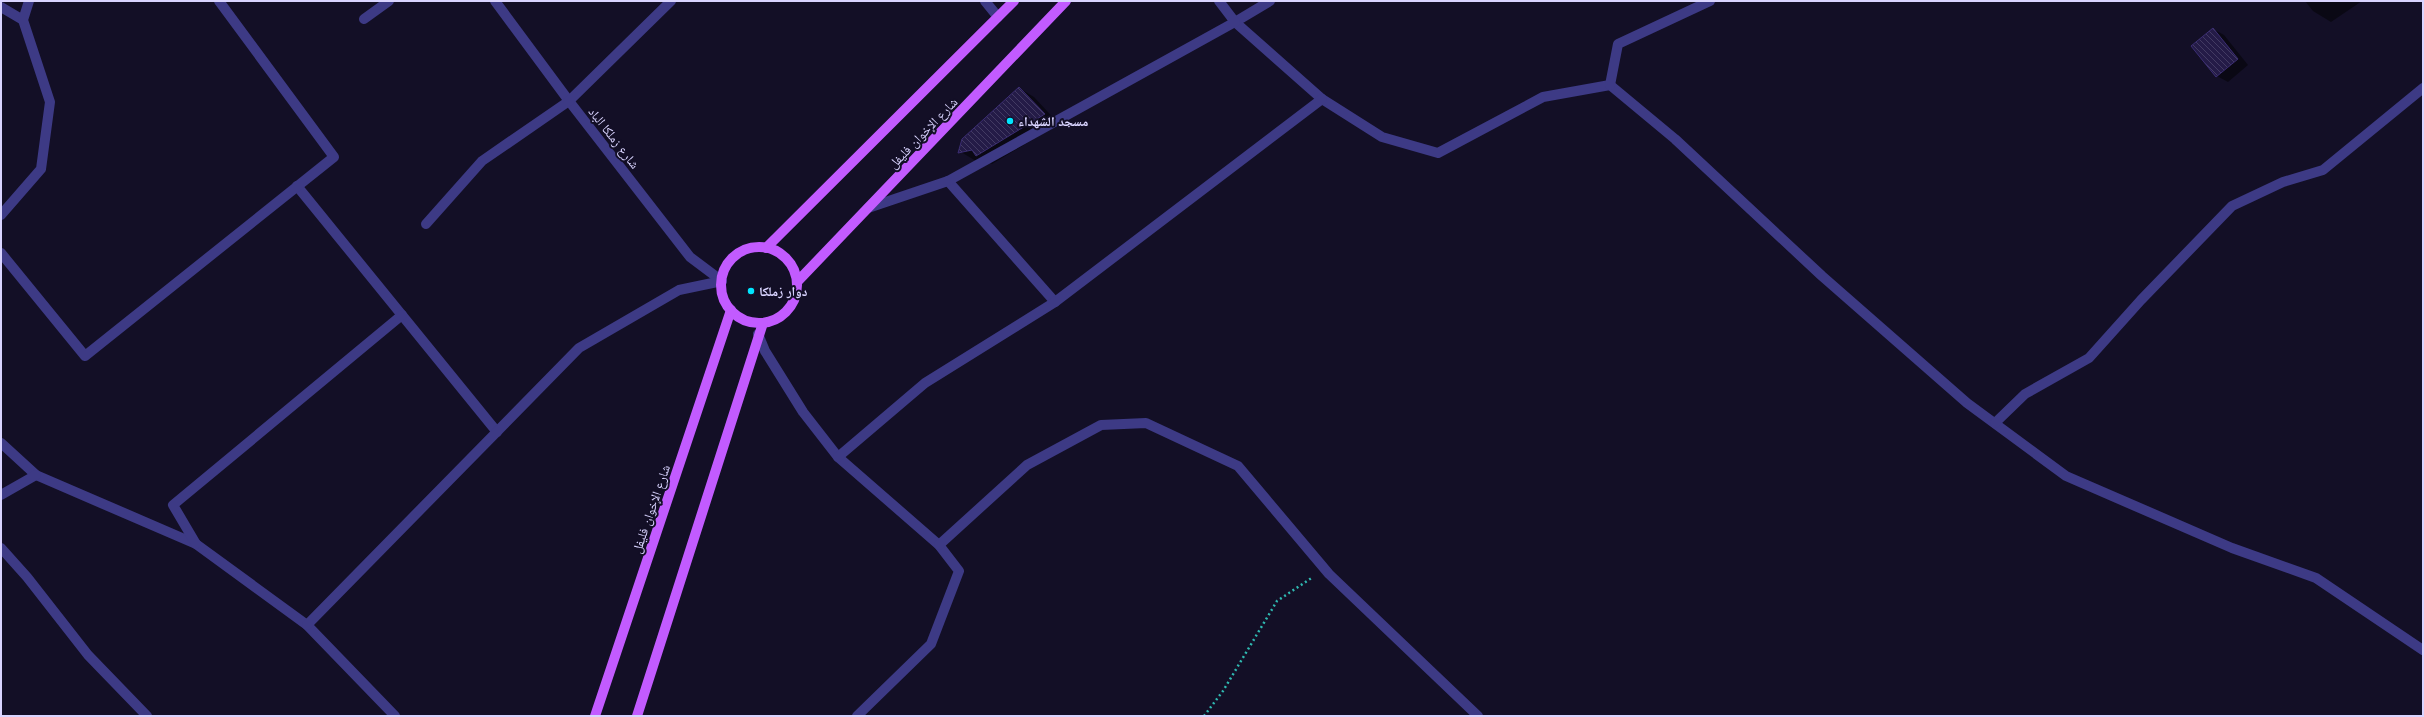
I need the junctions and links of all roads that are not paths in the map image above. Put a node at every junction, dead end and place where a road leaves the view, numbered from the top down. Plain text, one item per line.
1 (29, 1) edge
2 (219, 1) edge
3 (389, 1) edge
4 (495, 1) edge
5 (671, 1) edge
6 (985, 1) edge
7 (1014, 1) edge
8 (1066, 1) edge
9 (1219, 1) edge
10 (1270, 1) edge
11 (1710, 1) edge
12 (1, 7) edge
13 (998, 17) junction
14 (364, 19) dead end
15 (23, 20) junction
16 (1235, 22) junction
17 (1610, 85) junction
18 (2423, 88) edge
19 (1322, 99) junction
20 (569, 101) junction
21 (948, 181) junction
22 (297, 186) junction
23 (868, 208) junction
24 (1, 214) edge
25 (426, 224) dead end
26 (766, 248) junction
27 (1, 253) edge
28 (722, 282) junction
29 (797, 282) junction
30 (1055, 302) junction
31 (731, 310) junction
32 (402, 315) junction
33 (763, 323) junction
34 (758, 334) junction
35 (1995, 423) junction
36 (497, 432) junction
37 (1, 443) edge
38 (838, 457) junction
39 (36, 475) junction
40 (1, 495) edge
41 (196, 544) junction
42 (939, 545) junction
43 (1, 548) edge
44 (307, 625) junction
45 (2423, 650) edge
46 (147, 716) edge
47 (395, 716) edge
48 (595, 716) edge
49 (637, 716) edge
50 (857, 716) edge
51 (1478, 716) edge

1 - 15 street
2 - 22 street
3 - 14 street
4 - 20 street, شارع زملكا الباد
5 - 20 street
6 - 13 street
7 - 13 main road
8 - 23 main road, شارع الإخوان فليفل
9 - 16 street
10 - 16 street
11 - 17 street
12 - 15 street
13 - 26 main road
15 - 24 street
16 - 19 street
16 - 21 street
17 - 19 street
17 - 35 street
18 - 35 street
19 - 30 street
20 - 25 street
20 - 28 street, شارع زملكا الباد
21 - 23 street
21 - 30 street
22 - 27 street
22 - 32 street
23 - 29 main road, شارع الإخوان فليفل
26 - 28 main road
26 - 29 main road
28 - 31 main road
28 - 36 street
29 - 33 main road
30 - 38 street
31 - 33 main road
31 - 48 main road, شارع الإخوان فليفل
32 - 36 street
32 - 41 street
33 - 34 main road
34 - 38 street
34 - 49 main road
35 - 45 street
36 - 44 street
37 - 39 street
38 - 42 street
39 - 40 street
39 - 41 street
41 - 44 street
42 - 50 street
42 - 51 street
43 - 46 street
44 - 47 street

